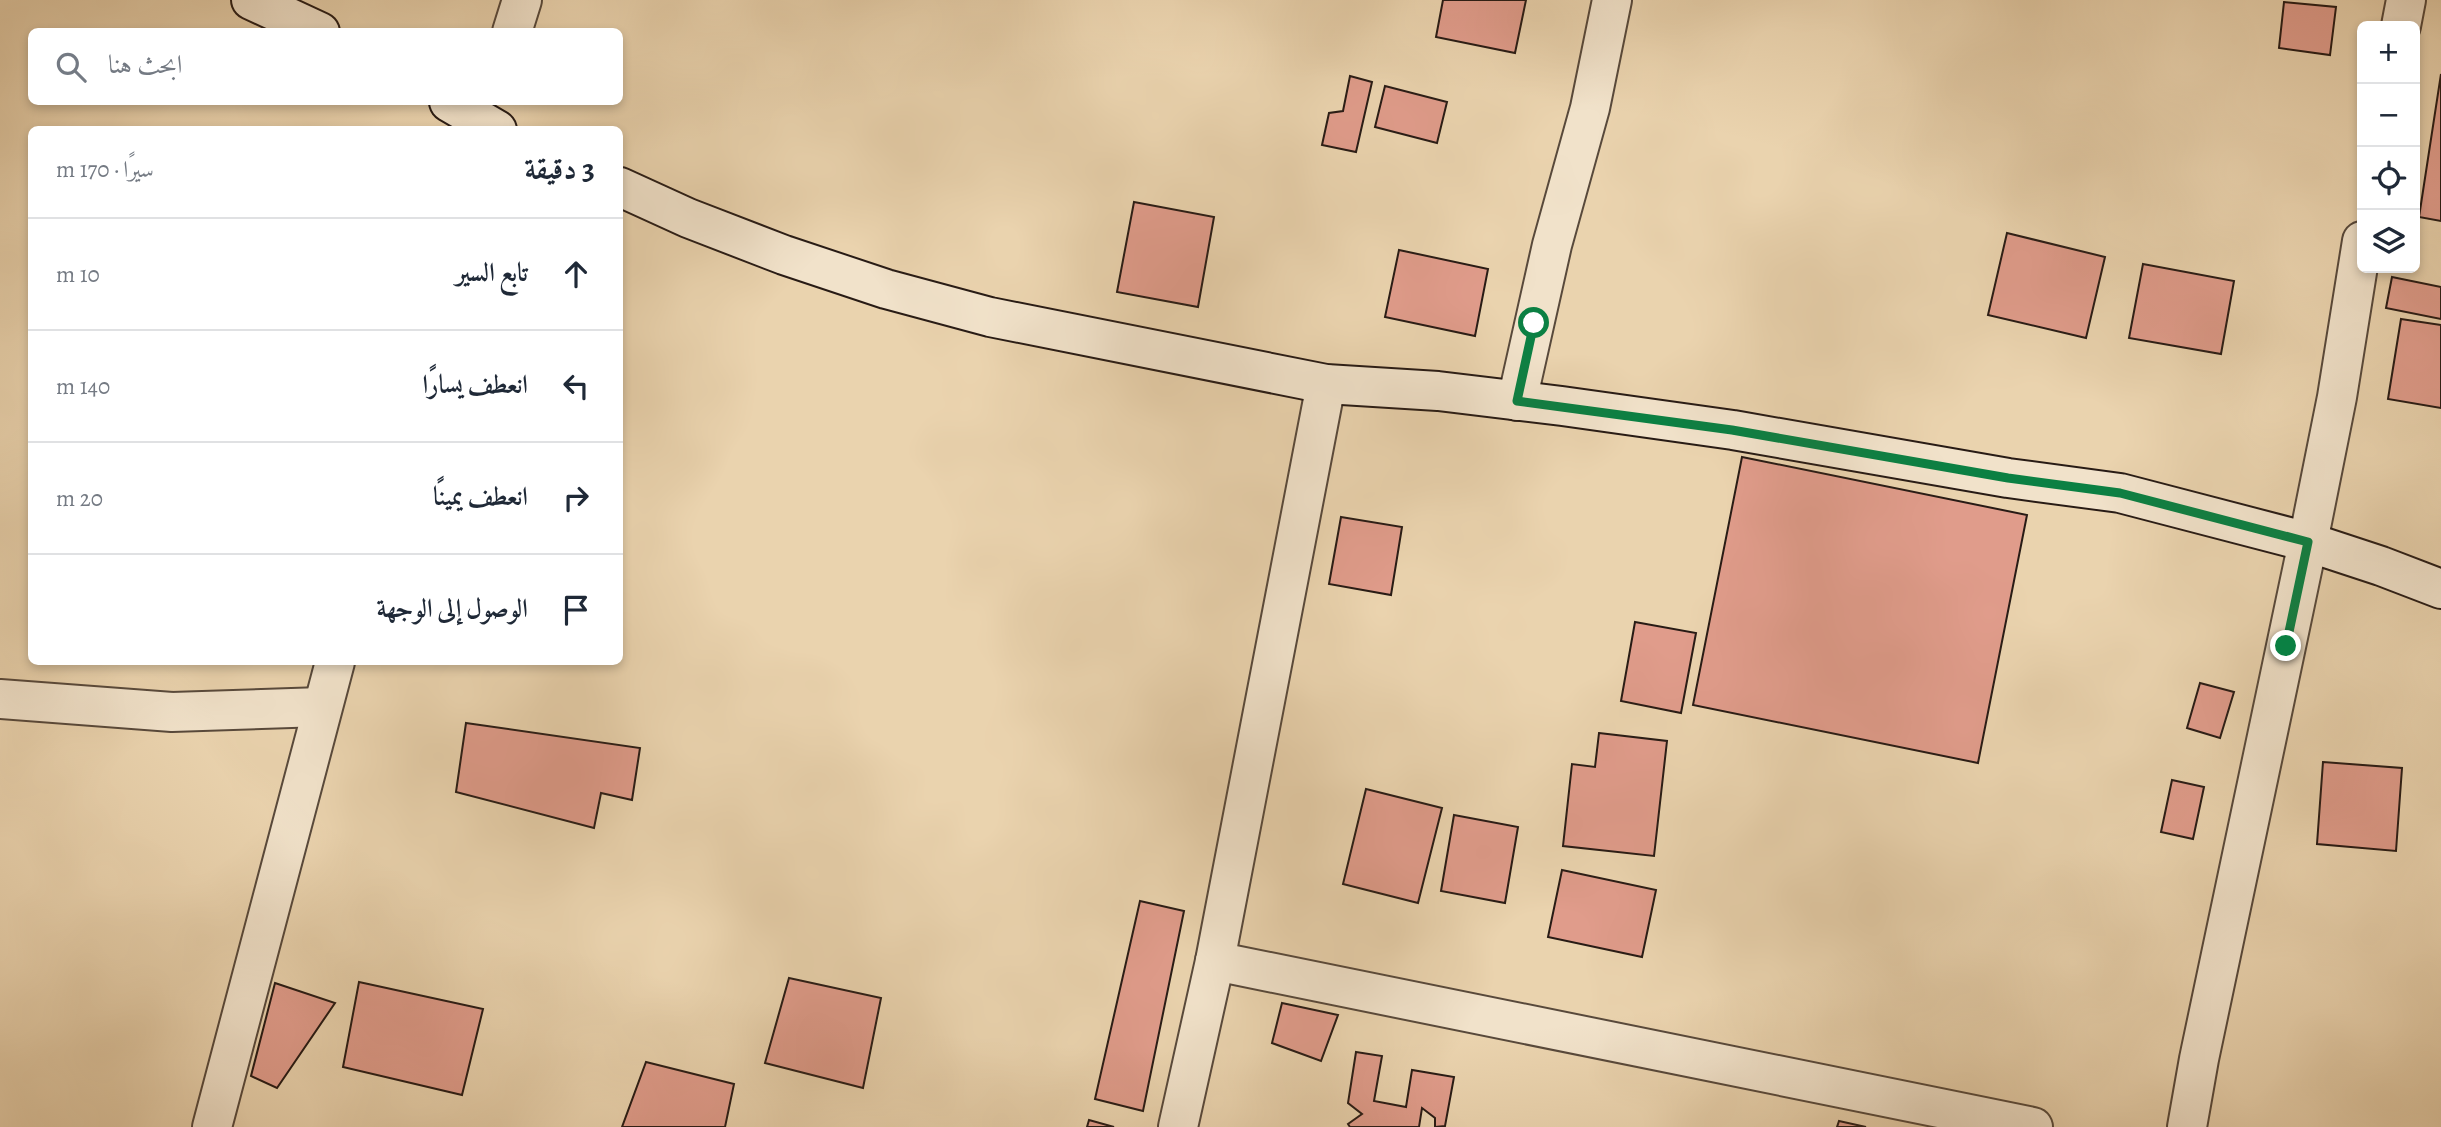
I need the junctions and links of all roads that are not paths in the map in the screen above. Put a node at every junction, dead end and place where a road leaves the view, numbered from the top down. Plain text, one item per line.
1 (522, 0) edge
2 (1612, 0) edge
3 (261, 2) edge
4 (312, 28) edge
5 (513, 28) edge
6 (455, 105) edge
7 (488, 121) edge
8 (623, 188) edge
9 (2357, 271) edge
10 (1326, 384) junction
11 (1517, 401) junction
12 (2308, 542) junction
13 (2441, 589) edge
14 (334, 665) edge
15 (0, 699) edge
16 (321, 707) junction
17 (1215, 961) junction
18 (1995, 1124) edge
19 (212, 1127) edge
20 (1178, 1127) edge
21 (2033, 1127) edge
22 (2187, 1127) edge

1 - 5 street
2 - 11 street
3 - 4 street
6 - 7 street
8 - 10 street
9 - 12 street
10 - 11 street
10 - 17 street
11 - 12 street
12 - 13 street
12 - 22 street
14 - 16 street
15 - 16 street
16 - 19 street
17 - 18 street
17 - 20 street
18 - 21 street

